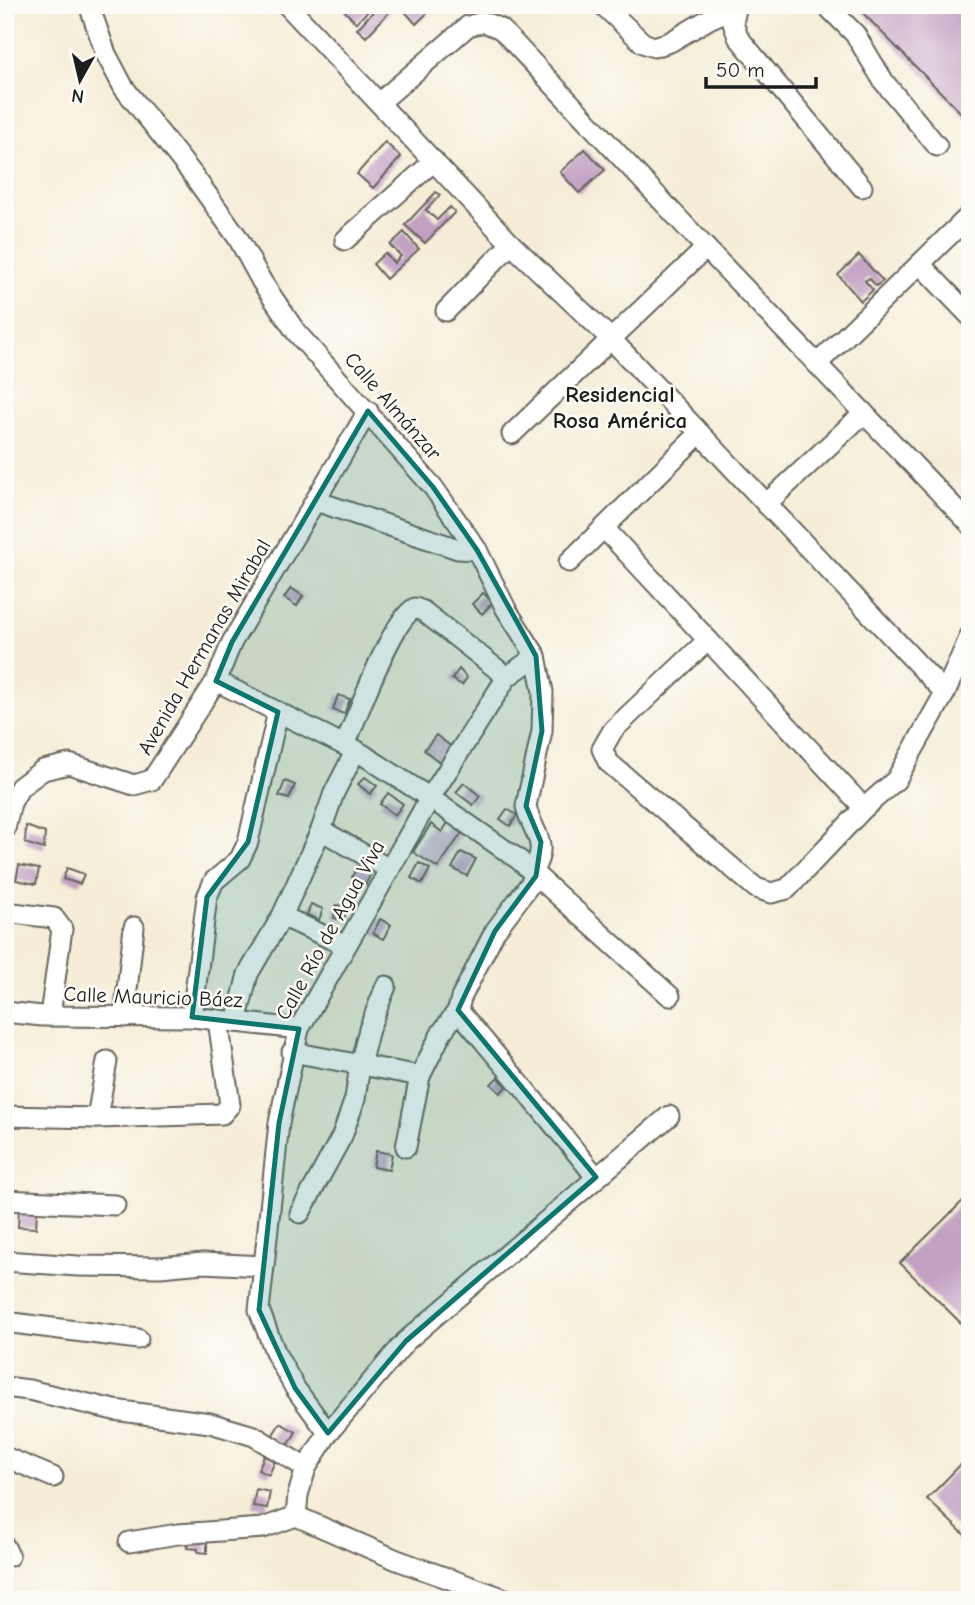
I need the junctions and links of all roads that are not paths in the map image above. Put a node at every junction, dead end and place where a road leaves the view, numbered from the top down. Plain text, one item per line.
1 (89, 5) edge
2 (287, 5) edge
3 (603, 5) edge
4 (826, 5) edge
5 (736, 6) edge
6 (380, 102) junction
7 (937, 146) dead end
8 (433, 161) junction
9 (862, 187) dead end
10 (970, 215) edge
11 (345, 240) dead end
12 (511, 244) junction
13 (706, 248) junction
14 (920, 264) junction
15 (446, 311) dead end
16 (970, 316) edge
17 (611, 340) junction
18 (817, 364) junction
19 (368, 411) junction
20 (864, 413) junction
21 (512, 434) dead end
22 (699, 434) junction
23 (316, 501) junction
24 (766, 504) junction
25 (970, 524) edge
26 (604, 528) junction
27 (477, 550) junction
28 (569, 562) dead end
29 (970, 636) edge
30 (708, 640) junction
31 (536, 656) junction
32 (507, 677) junction
33 (216, 681) junction
34 (945, 693) junction
35 (278, 712) junction
36 (351, 748) junction
37 (13, 785) edge
38 (430, 797) junction
39 (864, 808) junction
40 (5, 829) edge
41 (321, 830) junction
42 (389, 869) junction
43 (534, 874) junction
44 (5, 912) edge
45 (282, 916) junction
46 (134, 927) dead end
47 (344, 945) junction
48 (386, 986) dead end
49 (670, 996) dead end
50 (458, 1010) junction
51 (5, 1012) edge
52 (50, 1016) junction
53 (124, 1017) junction
54 (192, 1017) junction
55 (227, 1021) junction
56 (299, 1029) junction
57 (292, 1052) junction
58 (107, 1060) dead end
59 (359, 1065) junction
60 (420, 1076) junction
61 (5, 1116) edge
62 (669, 1116) dead end
63 (97, 1118) junction
64 (406, 1147) dead end
65 (596, 1177) junction
66 (5, 1200) edge
67 (115, 1205) dead end
68 (300, 1213) dead end
69 (5, 1261) edge
70 (264, 1266) junction
71 (5, 1322) edge
72 (138, 1339) dead end
73 (5, 1387) edge
74 (328, 1433) junction
75 (5, 1457) edge
76 (306, 1468) junction
77 (52, 1477) dead end
78 (296, 1516) junction
79 (130, 1542) dead end
80 (508, 1600) edge

1 - 19 street, Calle Almánzar
2 - 6 street
3 - 5 street
4 - 7 street
5 - 9 street
6 - 8 street
6 - 13 street
8 - 11 street
8 - 12 street
10 - 14 street
12 - 15 street
12 - 17 street
13 - 17 street
13 - 18 street
14 - 16 street
14 - 18 street
17 - 21 street
17 - 22 street
18 - 20 street
19 - 23 street, Avenida Hermanas Mirabal
19 - 27 street, Calle Almánzar
20 - 24 street
20 - 25 street
22 - 24 street
22 - 26 street
23 - 27 street
23 - 33 street, Avenida Hermanas Mirabal
24 - 34 street
26 - 28 street
26 - 30 street
27 - 31 street, Calle Almánzar
29 - 34 street
30 - 39 street
30 - 39 street
31 - 32 street, Calle Río de Agua Viva
31 - 43 street, Calle Almánzar
32 - 36 street
32 - 38 street, Calle Río de Agua Viva
33 - 35 street
33 - 37 street, Avenida Hermanas Mirabal
34 - 39 street
35 - 36 street
35 - 54 street
36 - 38 street
36 - 41 street
37 - 40 street, Avenida Hermanas Mirabal
38 - 42 street, Calle Río de Agua Viva
38 - 43 street
41 - 42 street
41 - 45 street
42 - 47 street, Calle Río de Agua Viva
43 - 49 street
43 - 50 street
44 - 52 street
45 - 47 street
45 - 55 street
46 - 53 street
47 - 56 street, Calle Río de Agua Viva
48 - 59 street
50 - 60 street
50 - 65 street
51 - 52 street, Calle Mauricio Báez
52 - 53 street, Calle Mauricio Báez
53 - 54 street, Calle Mauricio Báez
54 - 55 street, Calle Mauricio Báez
55 - 56 street, Calle Mauricio Báez
55 - 63 street
56 - 57 street, Calle Río de Agua Viva
57 - 59 street
57 - 70 street, Calle Río de Agua Viva
58 - 63 street
59 - 60 street
59 - 68 street
60 - 64 street
61 - 63 street
62 - 65 street
65 - 74 street
66 - 67 street
69 - 70 street
70 - 74 street, Calle Río de Agua Viva
71 - 72 street
73 - 76 street
74 - 76 street
75 - 77 street
76 - 78 street
78 - 79 street
78 - 80 street

